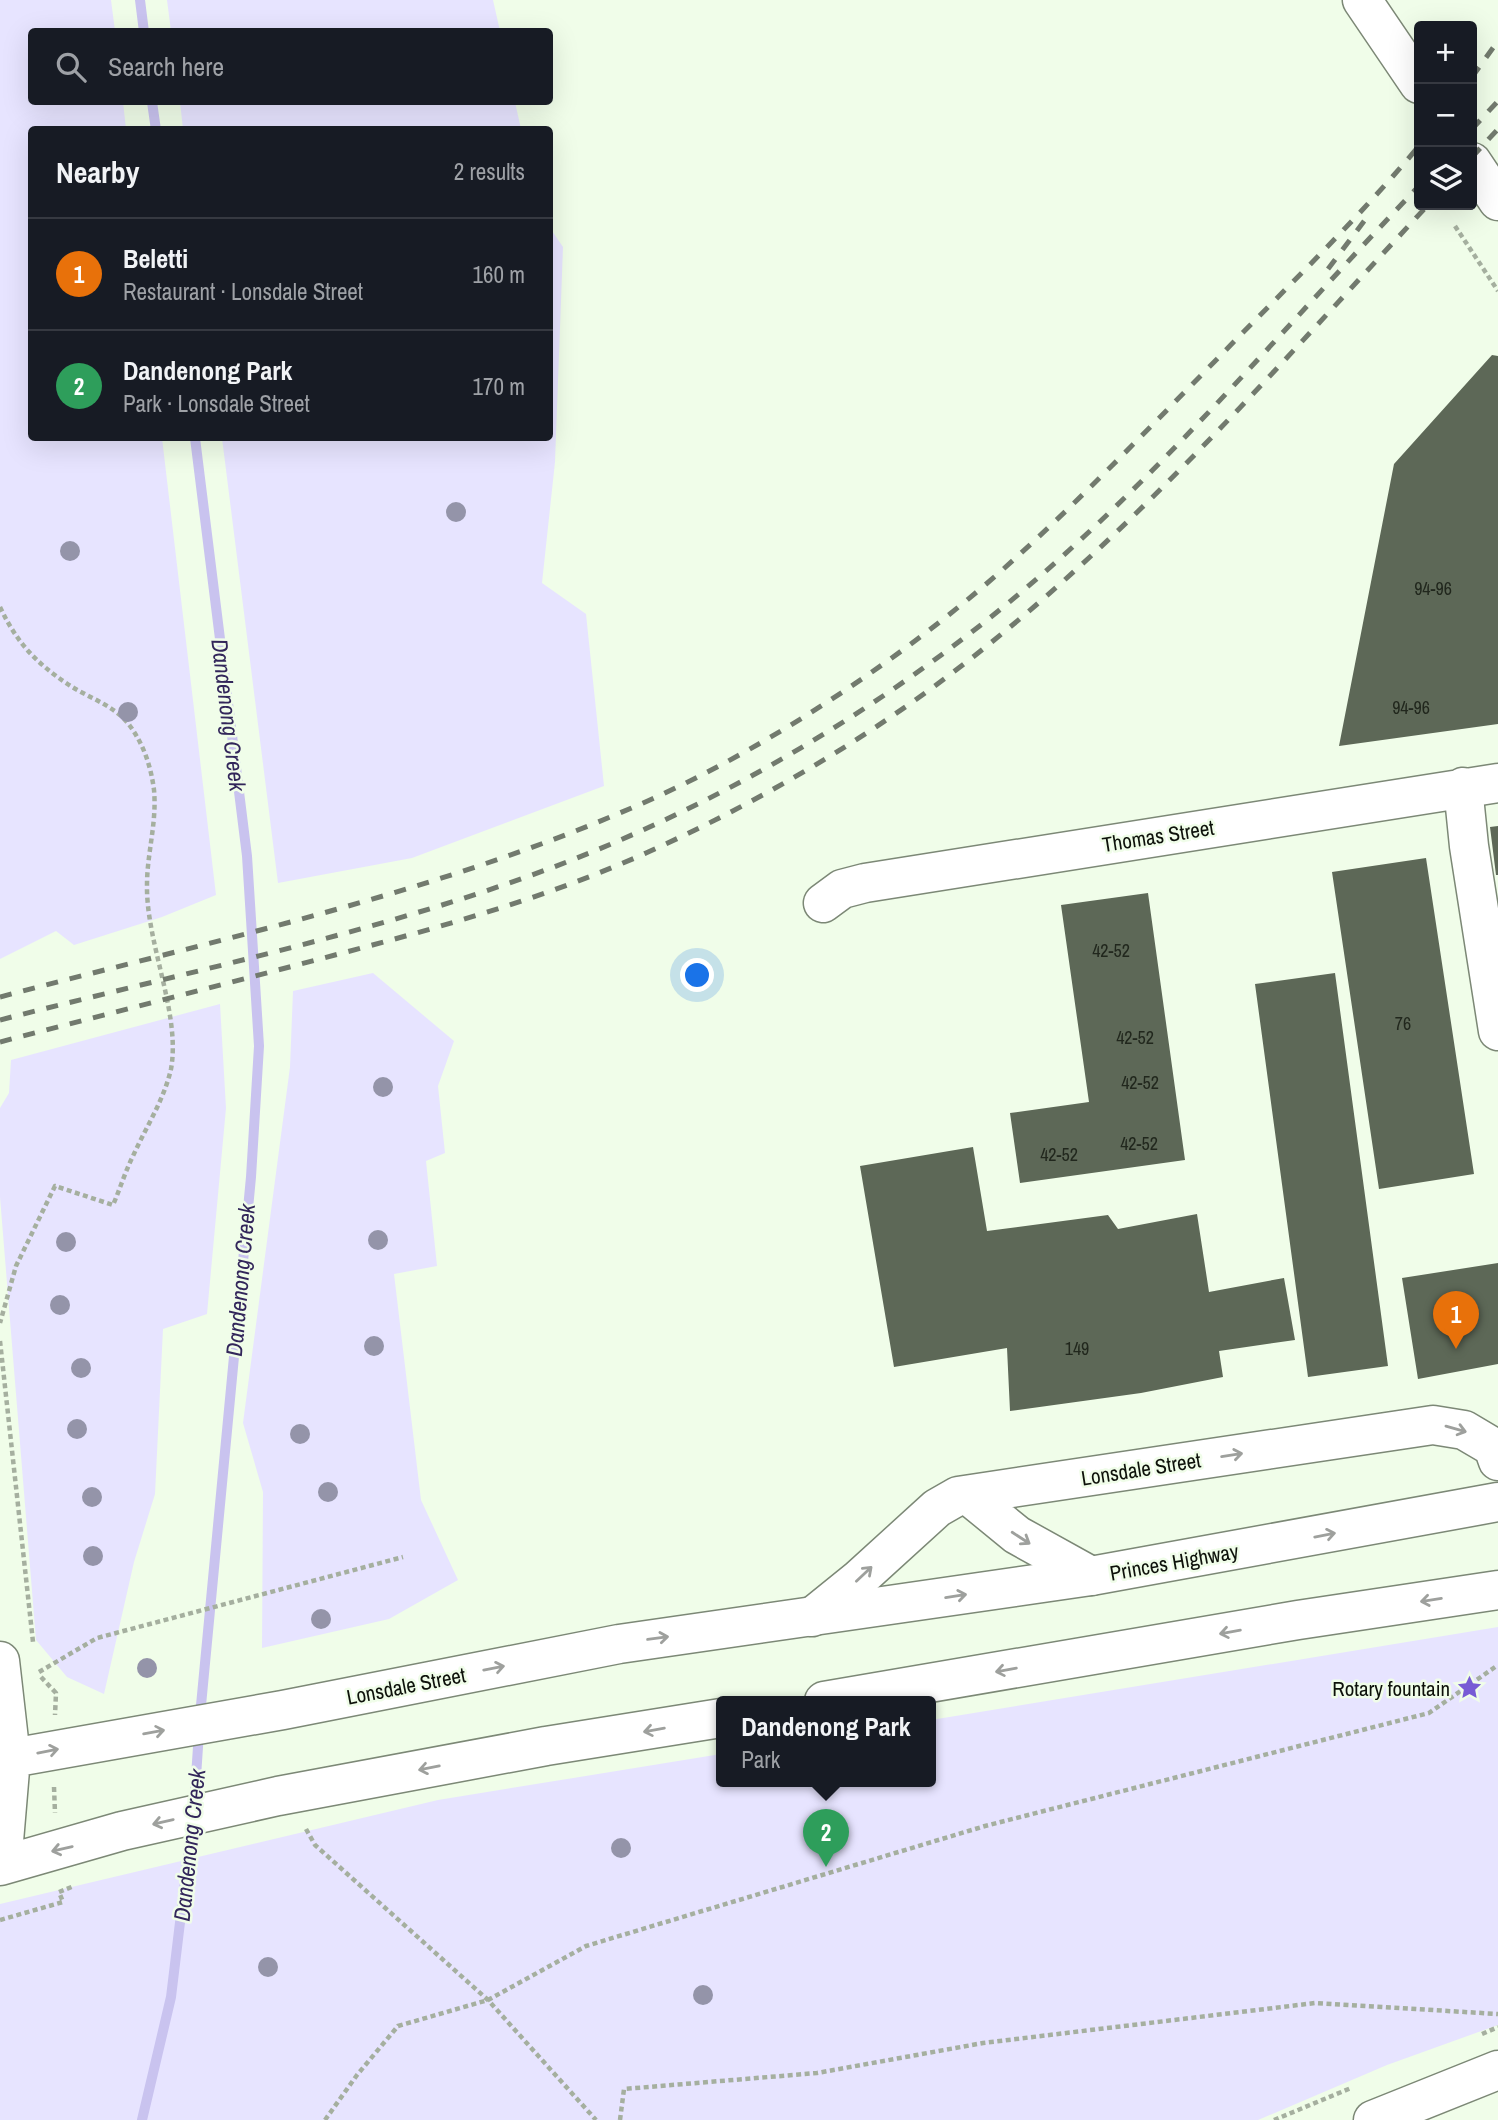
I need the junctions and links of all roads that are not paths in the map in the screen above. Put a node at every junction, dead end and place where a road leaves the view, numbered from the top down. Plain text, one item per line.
1 (1362, 0) edge
2 (1414, 77) edge
3 (1477, 170) edge
4 (1498, 201) edge
5 (1481, 785) edge
6 (823, 903) dead end
7 (1498, 1031) edge
8 (1498, 1461) edge
9 (968, 1495) junction
10 (1498, 1502) edge
11 (1091, 1576) junction
12 (1498, 1590) edge
13 (812, 1617) junction
14 (1, 1670) edge
15 (853, 1696) edge
16 (716, 1719) edge
17 (5, 1759) edge
18 (1, 1866) edge
19 (1498, 2070) edge
20 (1373, 2120) edge

1 - 2 main road
3 - 4 main road
5 - 6 main road, Thomas Street
5 - 7 main road
9 -> 8 main road, Lonsdale Street
9 -> 11 main road
13 -> 9 main road, Lonsdale Street
11 -> 10 main road, Princes Highway
13 -> 11 main road, Lonsdale Street
12 -> 15 main road
17 -> 13 main road, Lonsdale Street
14 - 17 main road
16 -> 18 main road
17 - 18 main road
19 - 20 main road

